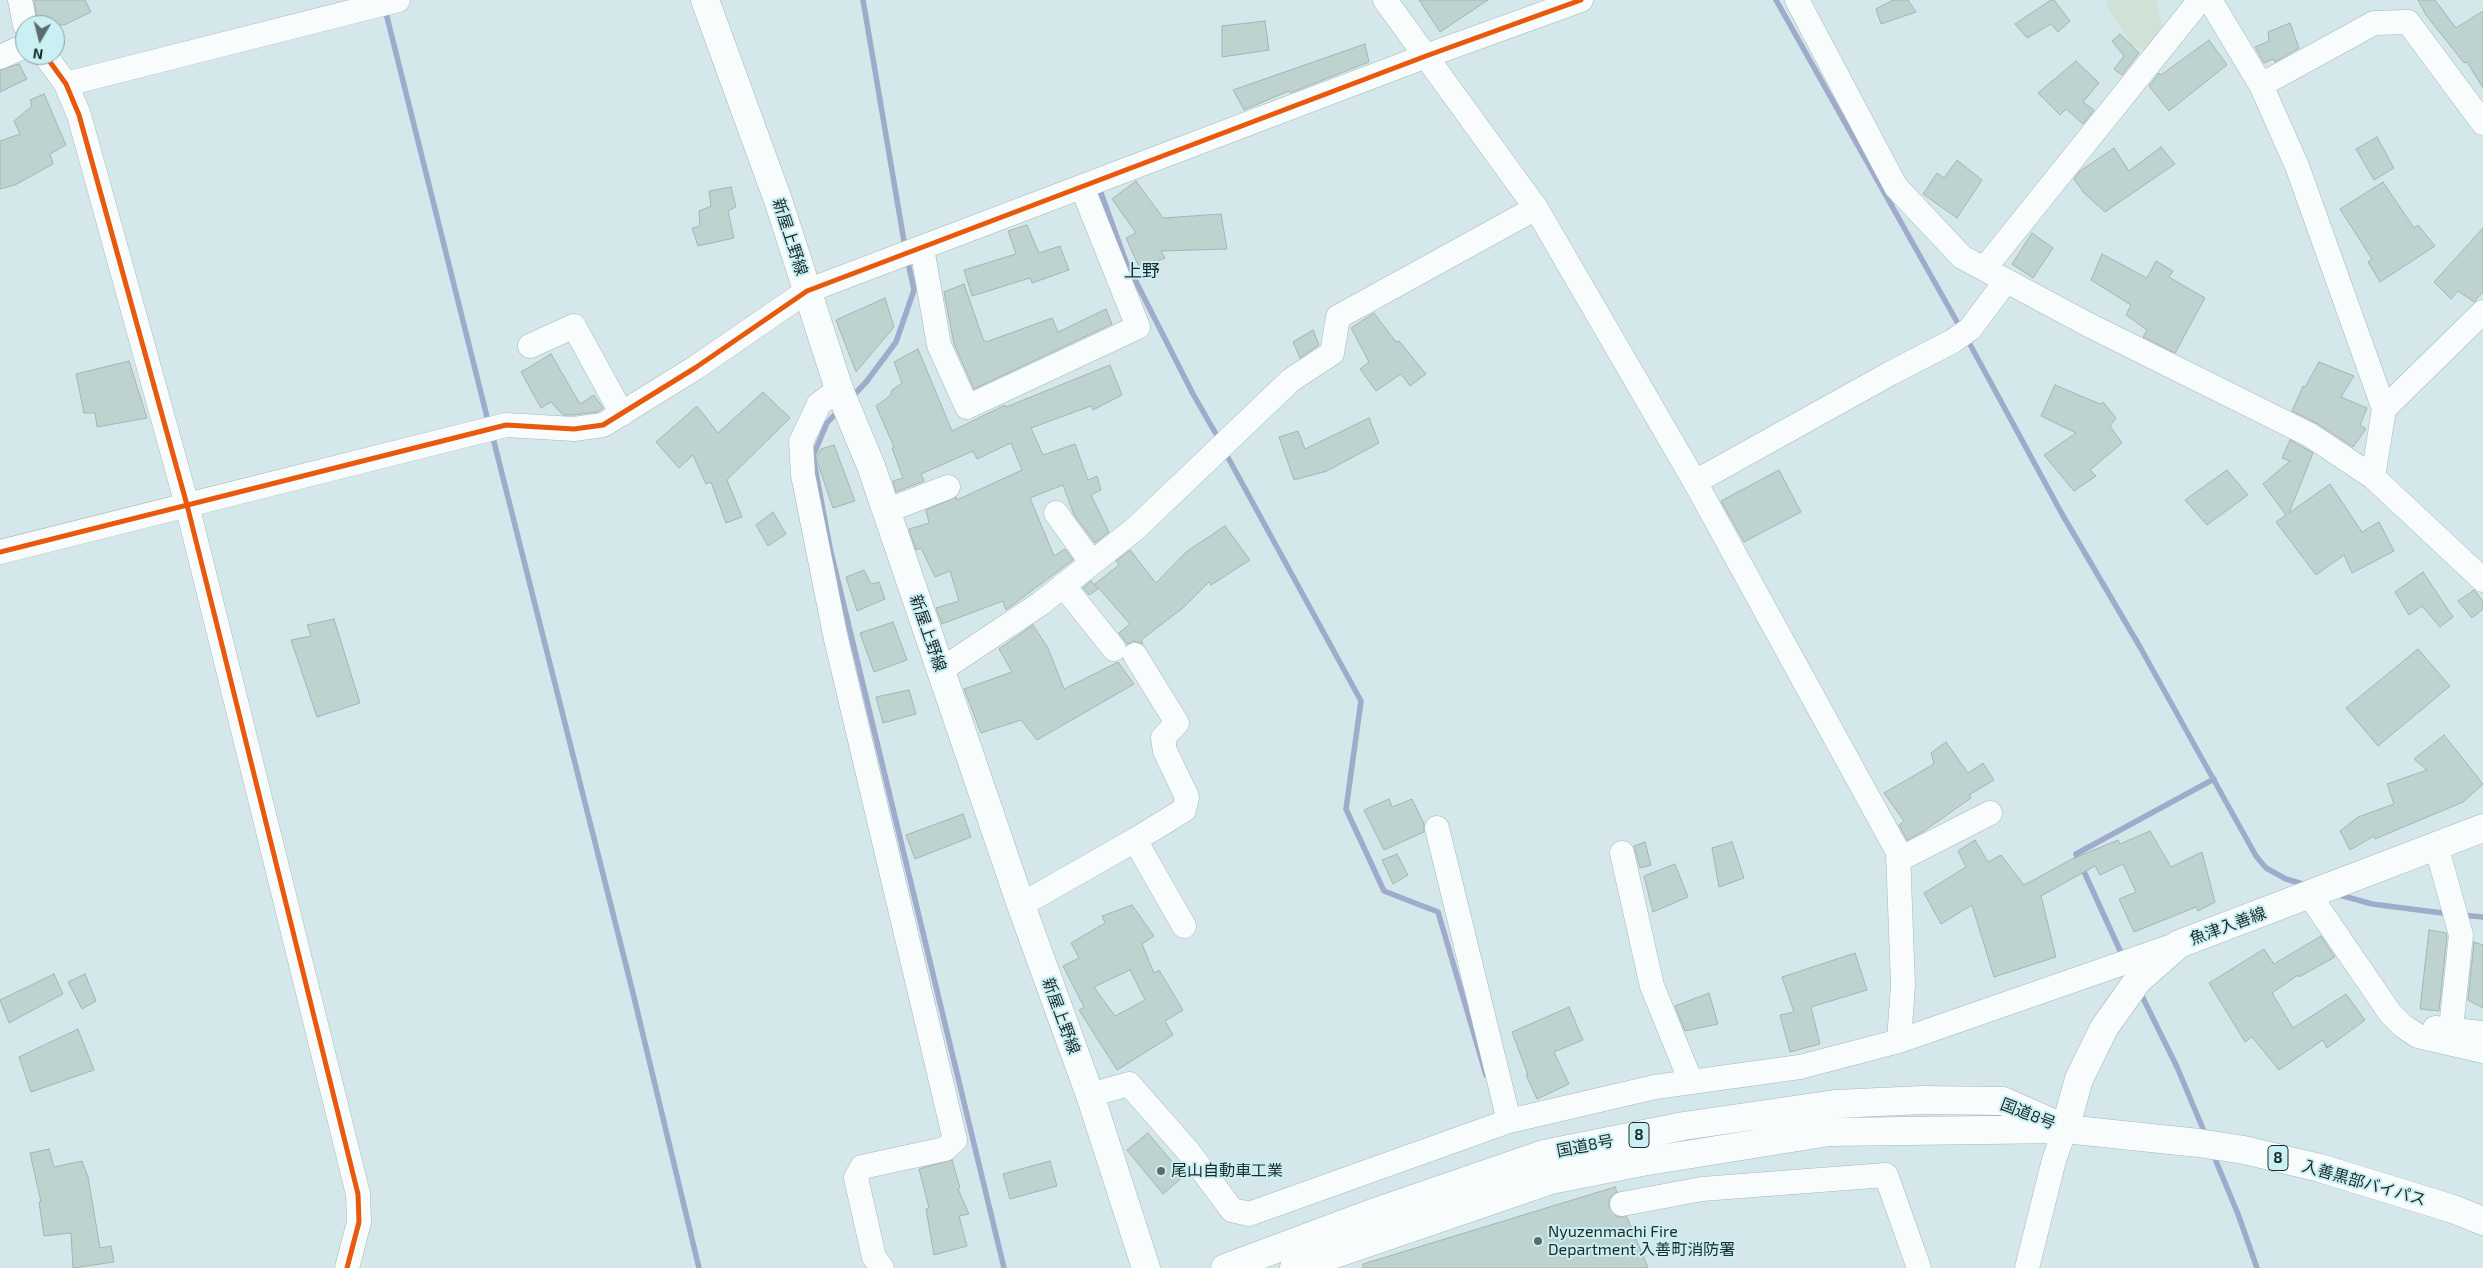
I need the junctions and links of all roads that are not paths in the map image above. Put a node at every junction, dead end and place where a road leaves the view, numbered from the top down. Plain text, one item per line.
1 (20, 0) edge
2 (398, 0) edge
3 (705, 0) edge
4 (1385, 0) edge
5 (1581, 0) edge
6 (1797, 0) edge
7 (2200, 0) edge
8 (2210, 0) edge
9 (23, 15) edge
10 (15, 50) edge
11 (1426, 56) junction
12 (0, 57) edge
13 (52, 65) edge
14 (66, 84) junction
15 (2261, 85) junction
16 (2483, 123) edge
17 (1082, 187) junction
18 (1536, 208) junction
19 (922, 248) junction
20 (1984, 269) junction
21 (2006, 281) junction
22 (807, 291) junction
23 (2483, 312) edge
24 (530, 346) dead end
25 (840, 389) junction
26 (2384, 409) junction
27 (622, 414) junction
28 (2373, 477) junction
29 (1695, 482) junction
30 (948, 487) dead end
31 (187, 505) junction
32 (886, 511) junction
33 (1056, 513) dead end
34 (0, 552) edge
35 (1092, 563) junction
36 (2483, 580) edge
37 (1063, 585) junction
38 (941, 670) junction
39 (1990, 813) dead end
40 (1437, 828) dead end
41 (2483, 828) edge
42 (1135, 840) junction
43 (2436, 844) junction
44 (1622, 854) dead end
45 (1898, 860) junction
46 (2310, 896) junction
47 (1020, 905) junction
48 (1184, 926) dead end
49 (2180, 944) junction
50 (2403, 1026) junction
51 (2450, 1028) junction
52 (2483, 1033) edge
53 (1899, 1041) junction
54 (2483, 1051) edge
55 (1691, 1082) junction
56 (1090, 1094) junction
57 (1509, 1120) junction
58 (2065, 1128) junction
59 (1622, 1204) dead end
60 (2483, 1221) edge
61 (346, 1268) edge
62 (882, 1268) edge
63 (1146, 1268) edge
64 (1225, 1268) edge
65 (1294, 1268) edge
66 (1919, 1268) edge
67 (2027, 1268) edge

1 - 9 street
2 - 14 street
3 - 22 main road, 新屋上野線
4 - 11 street
5 - 11 street
6 - 20 street
7 - 20 street
8 - 15 street
10 - 12 street
11 - 17 street
11 - 18 street
13 - 14 street
14 - 31 street
15 - 16 street
15 - 26 street
17 - 19 street
17 - 19 street
18 - 29 street
18 - 35 street
19 - 22 street
20 - 21 street
21 - 28 street
21 - 29 street
22 - 25 main road, 新屋上野線
22 - 27 street
23 - 26 street
24 - 27 street
25 - 32 main road, 新屋上野線
25 - 62 street
26 - 28 street
27 - 31 street
28 - 36 street
29 - 45 street
30 - 32 street
31 - 34 street
31 - 61 street
32 - 38 main road, 新屋上野線
33 - 35 street
35 - 37 street
37 - 38 street
37 - 42 street
38 - 47 main road, 新屋上野線
39 - 45 street
40 - 57 street
41 - 43 main road, 魚津入善線
42 - 47 street
42 - 48 street
43 - 46 main road, 魚津入善線
43 - 51 street
44 - 55 street
45 - 53 street
46 - 49 main road, 魚津入善線
46 - 50 street
47 - 56 main road, 新屋上野線
49 - 53 street
49 - 58 main road, 魚津入善線
50 - 51 street
50 - 54 street
51 - 52 street
53 - 55 street
55 - 57 street
56 - 57 street
56 - 63 main road, 新屋上野線
58 - 60 main road, 入善黒部バイパス / 8
58 - 64 main road, 国道8号 / 8
58 - 65 main road, 国道8号 / 8
58 - 67 street
59 - 66 street

